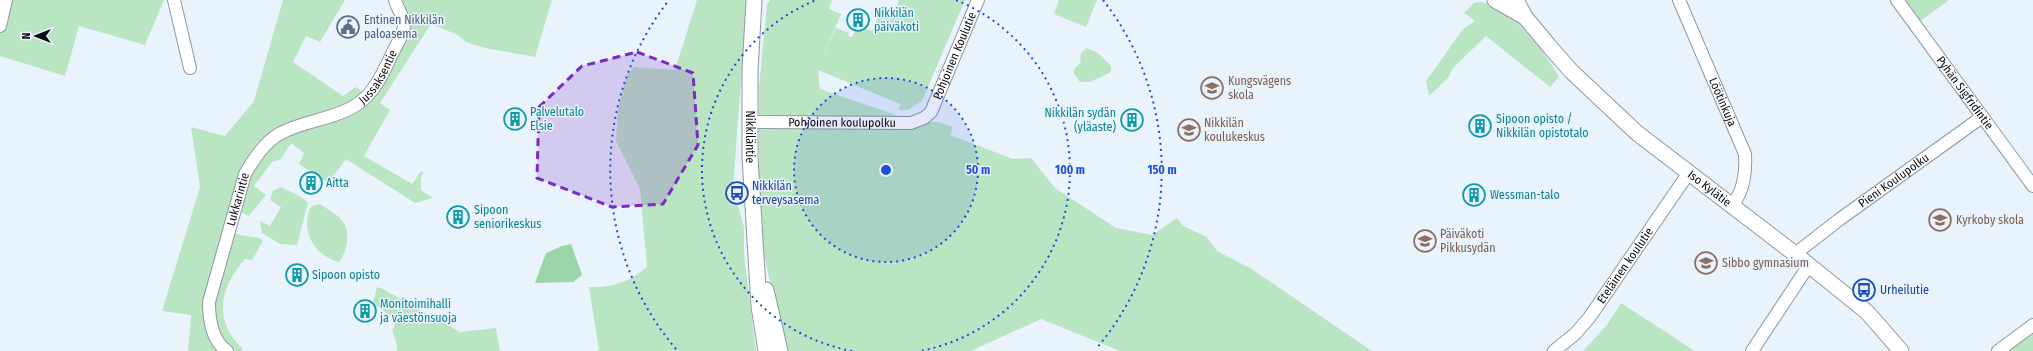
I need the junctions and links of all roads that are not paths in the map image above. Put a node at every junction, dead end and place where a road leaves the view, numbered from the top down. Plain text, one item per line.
1 (174, 0) edge
2 (395, 0) edge
3 (754, 0) edge
4 (759, 0) edge
5 (978, 0) edge
6 (1495, 0) edge
7 (1516, 0) edge
8 (1679, 0) edge
9 (1897, 0) edge
10 (4, 3) edge
11 (1525, 17) junction
12 (754, 18) junction
13 (0, 26) edge
14 (190, 68) dead end
15 (355, 106) joint
16 (930, 112) joint
17 (1982, 117) junction
18 (750, 122) junction
19 (1688, 174) junction
20 (2033, 186) edge
21 (1732, 206) junction
22 (1800, 250) junction
23 (757, 256) junction
24 (1809, 265) junction
25 (2033, 325) edge
26 (227, 351) edge
27 (766, 351) edge
28 (780, 351) edge
29 (1554, 351) edge
30 (1752, 351) edge
31 (1901, 351) edge
32 (1998, 351) edge

1 - 14 street
2 - 15 street, Jussaksentie
3 - 12 street, Nikkiläntie
4 - 12 street, Nikkiläntie
5 - 16 street, Pohjoinen Koulutie
6 - 11 street, Iso Kylätie
7 - 11 street, Iso Kylätie
8 - 21 street, Löötinkuja
9 - 17 street, Pyhän Sigfridintie
10 - 13 street
11 - 19 street, Iso Kylätie
12 - 18 street, Nikkiläntie
15 - 26 street, Lukkarintie
16 - 18 street, Pohjoinen koulupolku
17 - 20 street, Pyhän Sigfridintie
17 - 22 street, Pieni Koulupolku
18 - 23 street, Nikkiläntie
19 - 21 street, Iso Kylätie
19 - 29 street, Eteläinen koulutie
21 - 22 street, Iso Kylätie
22 - 24 street, Iso Kylätie
23 - 27 street, Nikkiläntie
23 - 28 street, Nikkiläntie
24 - 30 street
24 - 31 street, Iso Kylätie
25 - 32 street

